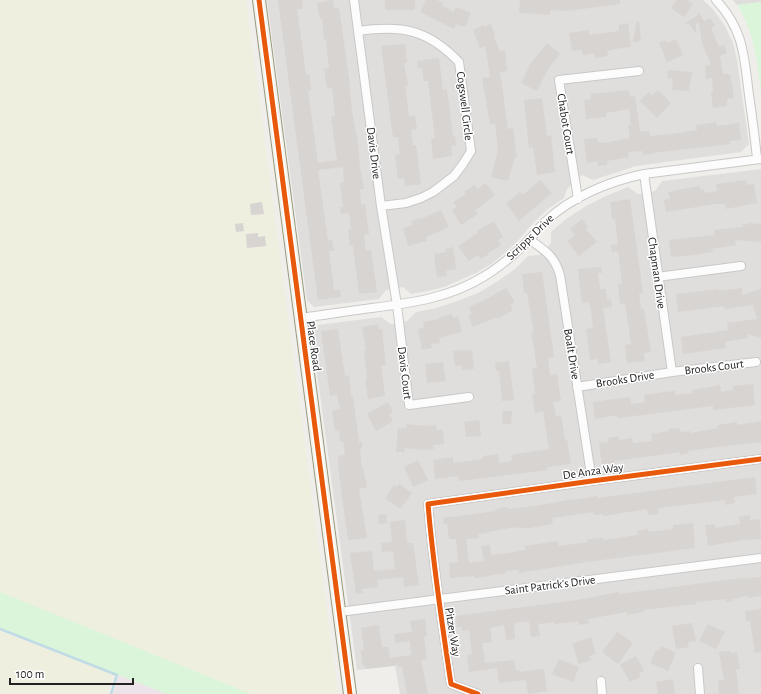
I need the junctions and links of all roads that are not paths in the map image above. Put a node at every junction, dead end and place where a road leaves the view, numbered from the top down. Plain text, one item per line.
1 (259, 0) edge
2 (354, 0) edge
3 (716, 0) edge
4 (358, 31) junction
5 (639, 71) dead end
6 (759, 159) edge
7 (644, 174) junction
8 (578, 199) junction
9 (381, 206) junction
10 (529, 239) junction
11 (741, 266) dead end
12 (658, 277) junction
13 (397, 305) junction
14 (300, 318) junction
15 (756, 362) dead end
16 (672, 372) junction
17 (577, 387) junction
18 (469, 397) dead end
19 (761, 459) edge
20 (592, 481) junction
21 (428, 504) joint
22 (761, 558) edge
23 (438, 600) junction
24 (339, 612) junction
25 (698, 668) dead end
26 (601, 681) dead end
27 (350, 694) edge
28 (478, 694) edge
29 (602, 694) edge
30 (700, 694) edge

1 - 14 street, Place Road
2 - 4 street, Davis Drive
3 - 6 street
4 - 9 street, Davis Drive
4 - 9 street, Cogswell Circle
5 - 8 street, Chabot Court
6 - 7 street, Scripps Drive
7 - 8 street, Scripps Drive
7 - 12 street, Chapman Drive
8 - 10 street, Scripps Drive
9 - 13 street, Davis Drive
10 - 13 street, Scripps Drive
10 - 17 street, Boalt Drive
11 - 12 street
12 - 16 street, Chapman Drive
13 - 14 street, Scripps Drive
13 - 18 street, Davis Court
14 - 24 street, Place Road
15 - 16 street, Brooks Court
16 - 17 street, Brooks Drive
17 - 20 street, Boalt Drive
19 - 20 street, De Anza Way
20 - 21 street, De Anza Way
21 - 23 street, Pitzer Way
22 - 23 street, Saint Patrick's Drive
23 - 24 street, Saint Patrick's Drive
23 - 28 street, Pitzer Way
24 - 27 street, Place Road
25 - 30 street
26 - 29 street

